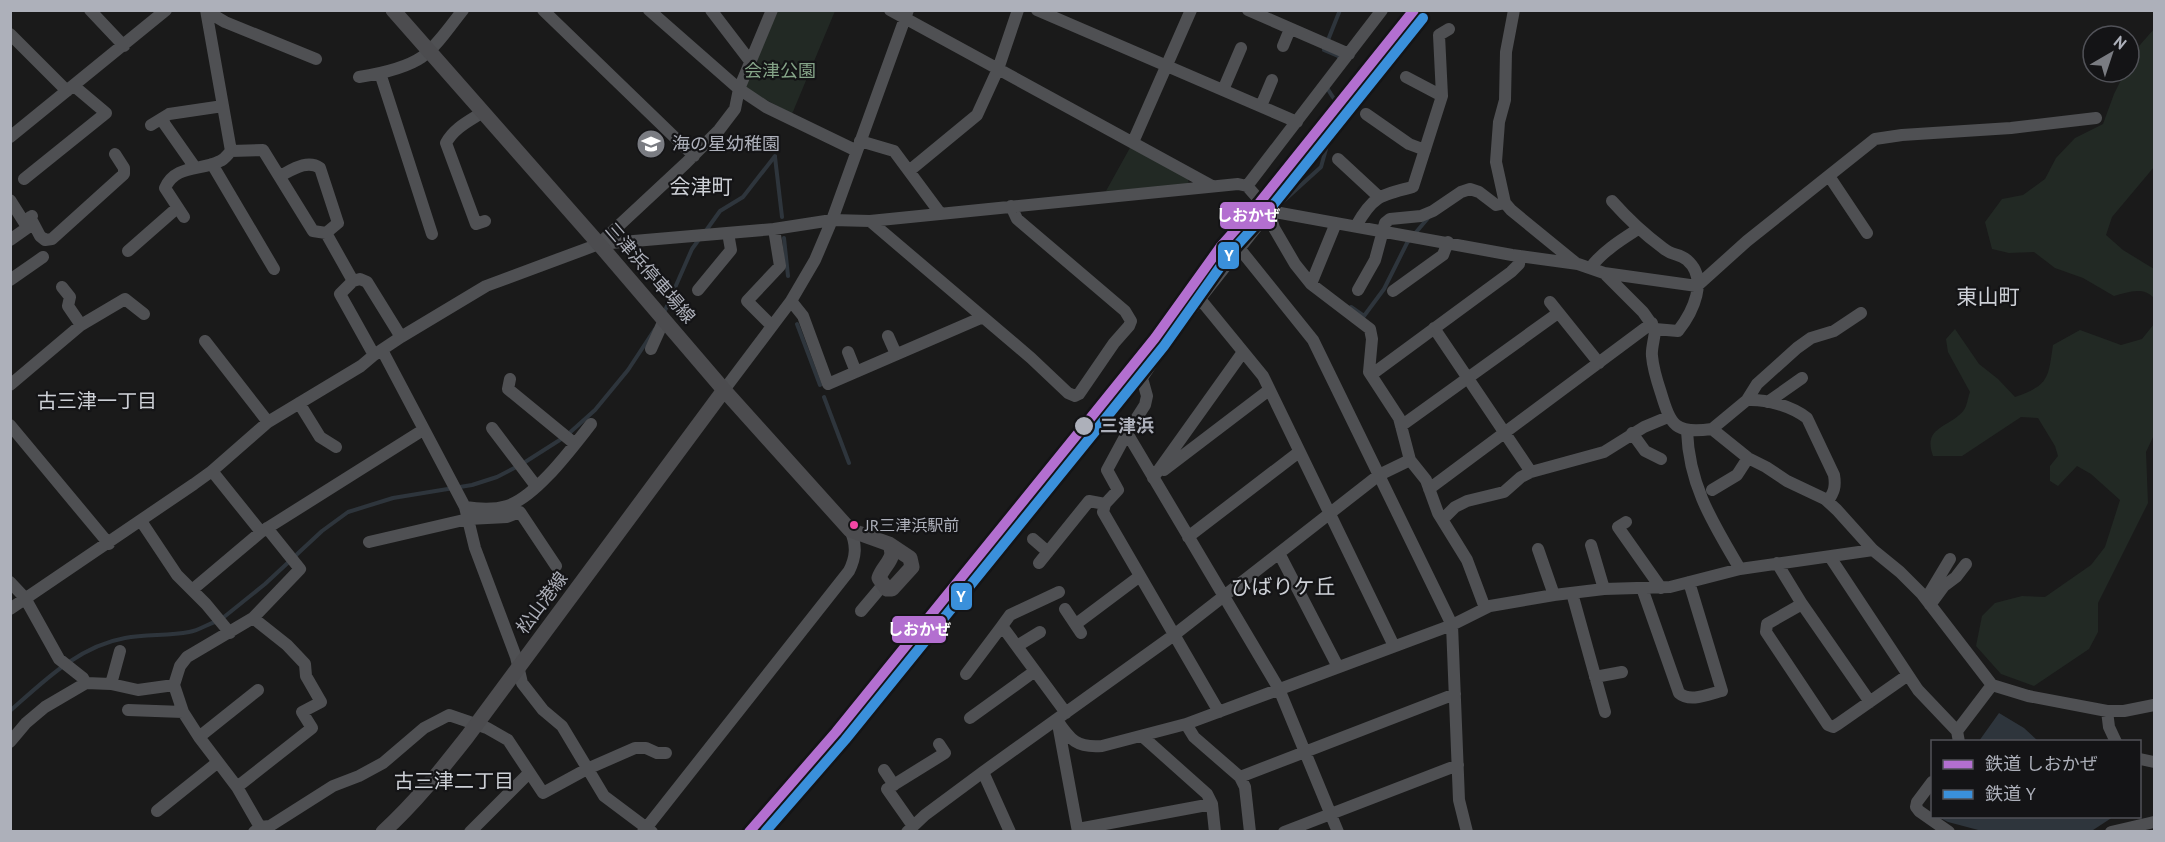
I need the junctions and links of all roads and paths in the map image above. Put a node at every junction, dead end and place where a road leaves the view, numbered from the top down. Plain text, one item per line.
1 (90, 10) edge
2 (166, 10) edge
3 (393, 10) edge
4 (463, 10) edge
5 (543, 10) edge
6 (649, 10) edge
7 (711, 10) edge
8 (772, 10) edge
9 (890, 10) edge
10 (1018, 10) edge
11 (1037, 10) edge
12 (1191, 10) edge
13 (1248, 10) edge
14 (1382, 10) edge
15 (1514, 10) edge
16 (207, 11) edge
17 (907, 15) edge
18 (1290, 28) junction
19 (1449, 29) dead end
20 (10, 34) edge
21 (124, 46) junction
22 (1283, 46) dead end
23 (1241, 48) dead end
24 (429, 51) junction
25 (1349, 54) junction
26 (316, 59) dead end
27 (750, 61) junction
28 (1167, 66) junction
29 (998, 69) junction
30 (380, 73) junction
31 (359, 77) dead end
32 (1406, 77) dead end
33 (1272, 80) dead end
34 (70, 89) junction
35 (739, 89) junction
36 (1223, 90) junction
37 (1442, 96) junction
38 (223, 106) junction
39 (1261, 106) junction
40 (483, 112) junction
41 (1366, 114) dead end
42 (2096, 118) dead end
43 (1297, 122) junction
44 (10, 137) edge
45 (1133, 142) junction
46 (858, 146) junction
47 (1425, 150) junction
48 (231, 151) junction
49 (115, 154) dead end
50 (694, 156) junction
51 (1338, 159) dead end
52 (212, 165) junction
53 (194, 166) junction
54 (909, 171) junction
55 (280, 176) junction
56 (1829, 176) junction
57 (24, 179) dead end
58 (1212, 186) junction
59 (1247, 186) junction
60 (1379, 197) junction
61 (10, 200) edge
62 (1611, 201) dead end
63 (1505, 203) junction
64 (1011, 206) junction
65 (1269, 211) junction
66 (940, 213) junction
67 (30, 218) junction
68 (832, 220) junction
69 (485, 221) dead end
70 (870, 221) junction
71 (1336, 223) junction
72 (1356, 226) junction
73 (774, 229) junction
74 (1638, 229) junction
75 (1382, 231) junction
76 (326, 233) junction
77 (728, 233) junction
78 (1867, 233) dead end
79 (432, 234) dead end
80 (10, 240) edge
81 (1448, 243) junction
82 (599, 244) junction
83 (1239, 248) junction
84 (136, 249) dead end
85 (1520, 256) junction
86 (43, 257) dead end
87 (1578, 264) junction
88 (1591, 267) junction
89 (274, 269) dead end
90 (1604, 273) junction
91 (10, 280) edge
92 (352, 281) junction
93 (1311, 284) junction
94 (1697, 286) junction
95 (62, 287) dead end
96 (698, 290) dead end
97 (1358, 290) dead end
98 (1393, 291) dead end
99 (1200, 299) junction
100 (790, 301) junction
101 (1550, 302) dead end
102 (1558, 313) junction
103 (1861, 313) dead end
104 (144, 314) dead end
105 (662, 317) junction
106 (983, 317) junction
107 (81, 325) junction
108 (772, 326) junction
109 (1654, 326) junction
110 (1434, 328) junction
111 (888, 336) dead end
112 (401, 337) junction
113 (205, 341) dead end
114 (651, 348) dead end
115 (378, 352) junction
116 (848, 352) dead end
117 (1244, 352) junction
118 (896, 354) junction
119 (1599, 363) junction
120 (856, 372) junction
121 (1371, 375) junction
122 (1469, 378) junction
123 (1802, 378) dead end
124 (510, 379) dead end
125 (10, 385) edge
126 (724, 390) junction
127 (1269, 390) junction
128 (1747, 400) junction
129 (1768, 402) junction
130 (299, 403) junction
131 (1668, 417) junction
132 (268, 422) junction
133 (591, 424) dead end
134 (10, 425) edge
135 (1401, 426) junction
136 (492, 428) dead end
137 (1712, 429) junction
138 (423, 430) junction
139 (1687, 431) junction
140 (1506, 432) junction
141 (1127, 433) junction
142 (1632, 433) junction
143 (575, 444) junction
144 (336, 447) dead end
145 (1299, 452) junction
146 (1748, 458) junction
147 (1661, 459) dead end
148 (1410, 460) junction
149 (212, 471) junction
150 (1531, 472) junction
151 (1380, 475) junction
152 (1153, 478) junction
153 (536, 486) junction
154 (1430, 489) junction
155 (1712, 490) dead end
156 (1828, 501) junction
157 (1105, 504) junction
158 (466, 513) junction
159 (1329, 515) junction
160 (1443, 519) junction
161 (141, 521) junction
162 (1626, 522) dead end
163 (264, 530) junction
164 (850, 530) junction
165 (1188, 537) junction
166 (1033, 539) dead end
167 (369, 542) dead end
168 (109, 544) junction
169 (889, 544) junction
170 (1592, 545) dead end
171 (1538, 549) dead end
172 (1873, 550) junction
173 (1048, 552) junction
174 (1280, 554) junction
175 (1830, 557) junction
176 (1950, 559) dead end
177 (1039, 563) dead end
178 (1777, 563) junction
179 (1966, 564) dead end
180 (556, 566) dead end
181 (1740, 568) junction
182 (1140, 576) junction
183 (10, 582) edge
184 (1689, 582) junction
185 (883, 585) junction
186 (1642, 588) junction
187 (1661, 588) junction
188 (1604, 589) junction
189 (192, 590) junction
190 (1059, 592) dead end
191 (1572, 593) junction
192 (1554, 595) junction
193 (1224, 597) junction
194 (25, 598) junction
195 (1928, 602) junction
196 (1802, 604) junction
197 (1485, 608) junction
198 (10, 609) edge
199 (1065, 609) dead end
200 (861, 611) dead end
201 (253, 618) junction
202 (1452, 625) junction
203 (1002, 626) junction
204 (1040, 632) dead end
205 (230, 633) junction
206 (1174, 635) junction
207 (1017, 646) junction
208 (1394, 646) junction
209 (120, 651) dead end
210 (519, 667) junction
211 (1338, 667) junction
212 (1035, 671) junction
213 (1622, 672) dead end
214 (966, 674) dead end
215 (1908, 675) junction
216 (1595, 677) junction
217 (86, 684) junction
218 (111, 684) junction
219 (174, 685) junction
220 (1992, 685) junction
221 (1279, 689) junction
222 (258, 690) dead end
223 (1455, 694) junction
224 (1870, 702) junction
225 (2154, 705) edge
226 (128, 710) dead end
227 (2107, 711) junction
228 (183, 712) junction
229 (1219, 712) junction
230 (1605, 712) dead end
231 (1061, 716) junction
232 (970, 718) dead end
233 (1186, 724) junction
234 (476, 725) junction
235 (1142, 736) junction
236 (1958, 736) edge
237 (199, 737) junction
238 (2116, 740) edge
239 (10, 742) edge
240 (939, 744) dead end
241 (1305, 752) junction
242 (666, 753) dead end
243 (218, 762) junction
244 (1458, 765) junction
245 (587, 769) junction
246 (884, 770) dead end
247 (529, 772) junction
248 (983, 772) junction
249 (1240, 777) junction
250 (1931, 783) edge
251 (894, 785) junction
252 (237, 787) junction
253 (1212, 804) junction
254 (157, 811) dead end
255 (1330, 813) junction
256 (2154, 822) edge
257 (257, 829) edge
258 (910, 829) edge
259 (648, 830) edge
260 (1078, 830) edge
261 (383, 831) edge
262 (470, 831) edge
263 (1010, 831) edge
264 (1215, 831) edge
265 (1250, 831) edge
266 (1284, 831) edge
267 (1338, 831) edge
268 (1467, 831) edge
269 (1949, 831) edge
270 (2111, 831) edge

1 - 21 street
2 - 21 street
3 - 24 main road, 三津浜停車場線
4 - 24 street
5 - 50 street
6 - 35 street
7 - 27 street
8 - 27 street
9 - 17 street
10 - 29 street
11 - 28 street
12 - 28 street
13 - 18 street
14 - 25 street
15 - 63 street
16 - 26 street
16 - 38 street
17 - 29 street
17 - 46 street
18 - 22 street
18 - 25 street
19 - 37 street
20 - 34 street
21 - 34 street
23 - 36 street
24 - 30 street
24 - 40 main road, 三津浜停車場線
25 - 43 street
27 - 35 street
28 - 36 street
28 - 45 street
29 - 45 street
29 - 54 street
30 - 31 street
30 - 79 street
32 - 37 street
33 - 39 street
34 - 44 street
34 - 57 street
35 - 46 street
35 - 50 street
36 - 39 street
37 - 47 street
38 - 48 street
38 - 53 street
39 - 43 street
40 - 69 street
40 - 82 main road, 三津浜停車場線
41 - 47 street
42 - 56 street
43 - 59 street
45 - 58 street
46 - 54 street
46 - 68 street
47 - 60 street
48 - 52 street
48 - 55 street
49 - 67 street
50 - 82 street
51 - 60 street
52 - 53 street
52 - 89 street
53 - 84 street
54 - 66 street
55 - 76 street
55 - 76 street
56 - 78 street
56 - 94 street
58 - 59 street
58 - 64 street
59 - 65 street
60 - 72 street
61 - 67 street
62 - 74 street
63 - 75 street
63 - 87 street
64 - 66 street
64 - 106 street
65 - 71 street
65 - 83 street
65 - 93 street
66 - 70 street
67 - 80 street
68 - 70 street
68 - 73 street
68 - 100 street
70 - 106 street
71 - 72 street
71 - 93 street
72 - 75 street
73 - 77 street
73 - 108 street
74 - 88 street
74 - 94 street
75 - 81 street
75 - 97 street
76 - 92 street
77 - 82 street
77 - 96 street
81 - 85 street
81 - 98 street
82 - 105 main road, 三津浜停車場線
82 - 112 street
83 - 99 street
83 - 151 street
85 - 87 street
85 - 110 street
86 - 91 street
87 - 88 street
88 - 90 street
90 - 94 street
90 - 109 street
92 - 112 street
92 - 115 street
93 - 121 street
94 - 109 street
95 - 107 street
99 - 117 street
99 - 141 street
100 - 108 street
100 - 120 street
101 - 102 street
102 - 119 street
102 - 122 street
103 - 128 street
104 - 107 street
105 - 114 street
105 - 126 main road, 三津浜停車場線
106 - 118 street
107 - 125 street
108 - 126 street
109 - 119 street
109 - 131 street
110 - 121 street
110 - 122 street
111 - 118 street
112 - 115 street
113 - 132 street
115 - 130 street
115 - 138 street
116 - 120 street
117 - 127 street
117 - 152 street
118 - 120 street
119 - 140 street
121 - 135 street
122 - 135 street
122 - 140 street
123 - 129 street
124 - 143 street
126 - 164 main road, 三津浜停車場線
126 - 210 main road, 松山港線
127 - 145 street
127 - 152 street
128 - 129 street
128 - 137 street
129 - 156 street
130 - 132 street
130 - 144 street
131 - 139 street
131 - 142 street
132 - 149 street
133 - 143 street
134 - 168 street
135 - 148 street
136 - 153 street
137 - 139 street
137 - 146 street
138 - 158 street
138 - 163 street
139 - 181 street
140 - 150 street
140 - 154 street
141 - 152 street
141 - 157 street
142 - 147 street
142 - 150 street
143 - 153 street
145 - 159 street
145 - 165 street
146 - 155 street
146 - 156 street
148 - 151 street
148 - 154 street
149 - 161 street
149 - 163 street
150 - 160 street
151 - 159 street
151 - 202 street
152 - 165 street
153 - 158 street
154 - 160 street
156 - 172 street
157 - 173 street
157 - 182 street
158 - 167 street
158 - 180 street
158 - 210 street
159 - 174 street
159 - 208 street
160 - 197 street
161 - 168 street
161 - 189 street
162 - 187 street
163 - 189 street
163 - 201 street
164 - 169 main road, 三津浜停車場線
164 - 259 street
165 - 193 street
166 - 173 street
168 - 194 street
169 - 185 main road
169 - 185 main road, 三津浜停車場線
170 - 188 street
171 - 192 street
172 - 175 street
172 - 195 street
173 - 177 street
174 - 193 street
174 - 211 street
175 - 178 street
175 - 215 street
176 - 195 street
178 - 181 street
178 - 196 street
179 - 195 street
181 - 184 street
182 - 199 street
182 - 206 street
183 - 194 street
184 - 186 street
184 - 187 street
185 - 200 street
186 - 187 street
186 - 188 street
188 - 191 street
189 - 205 street
190 - 203 street
191 - 192 street
191 - 216 street
192 - 197 street
193 - 206 street
193 - 221 street
194 - 198 street
194 - 217 street
195 - 220 street
196 - 224 street
196 - 224 street
197 - 202 street
201 - 205 street
201 - 252 street
202 - 208 street
202 - 223 street
203 - 207 street
203 - 214 street
204 - 207 street
205 - 219 street
206 - 229 street
206 - 231 street
207 - 212 street
208 - 211 street
209 - 218 street
210 - 234 main road, 松山港線
210 - 245 street
211 - 221 street
212 - 231 street
212 - 232 street
213 - 216 street
215 - 224 street
215 - 236 street
216 - 230 street
217 - 218 street
217 - 239 street
218 - 219 street
219 - 228 street
220 - 227 street
220 - 236 street
221 - 229 street
221 - 241 street
222 - 237 street
223 - 241 street
223 - 244 street
225 - 227 street
226 - 228 street
227 - 238 street
228 - 237 street
229 - 233 street
231 - 235 street
231 - 248 street
231 - 260 street
233 - 235 street
233 - 249 street
234 - 247 street
234 - 257 street
234 - 261 main road, 松山港線
235 - 253 street
237 - 243 street
240 - 251 street
241 - 249 street
241 - 255 street
242 - 245 street
243 - 252 street
243 - 254 street
244 - 255 street
244 - 268 street
245 - 247 street
245 - 259 street
246 - 251 street
247 - 262 street
248 - 258 street
248 - 263 street
249 - 265 street
250 - 269 street
251 - 258 street
252 - 257 street
253 - 260 street
253 - 264 street
255 - 266 street
255 - 267 street
256 - 270 street

